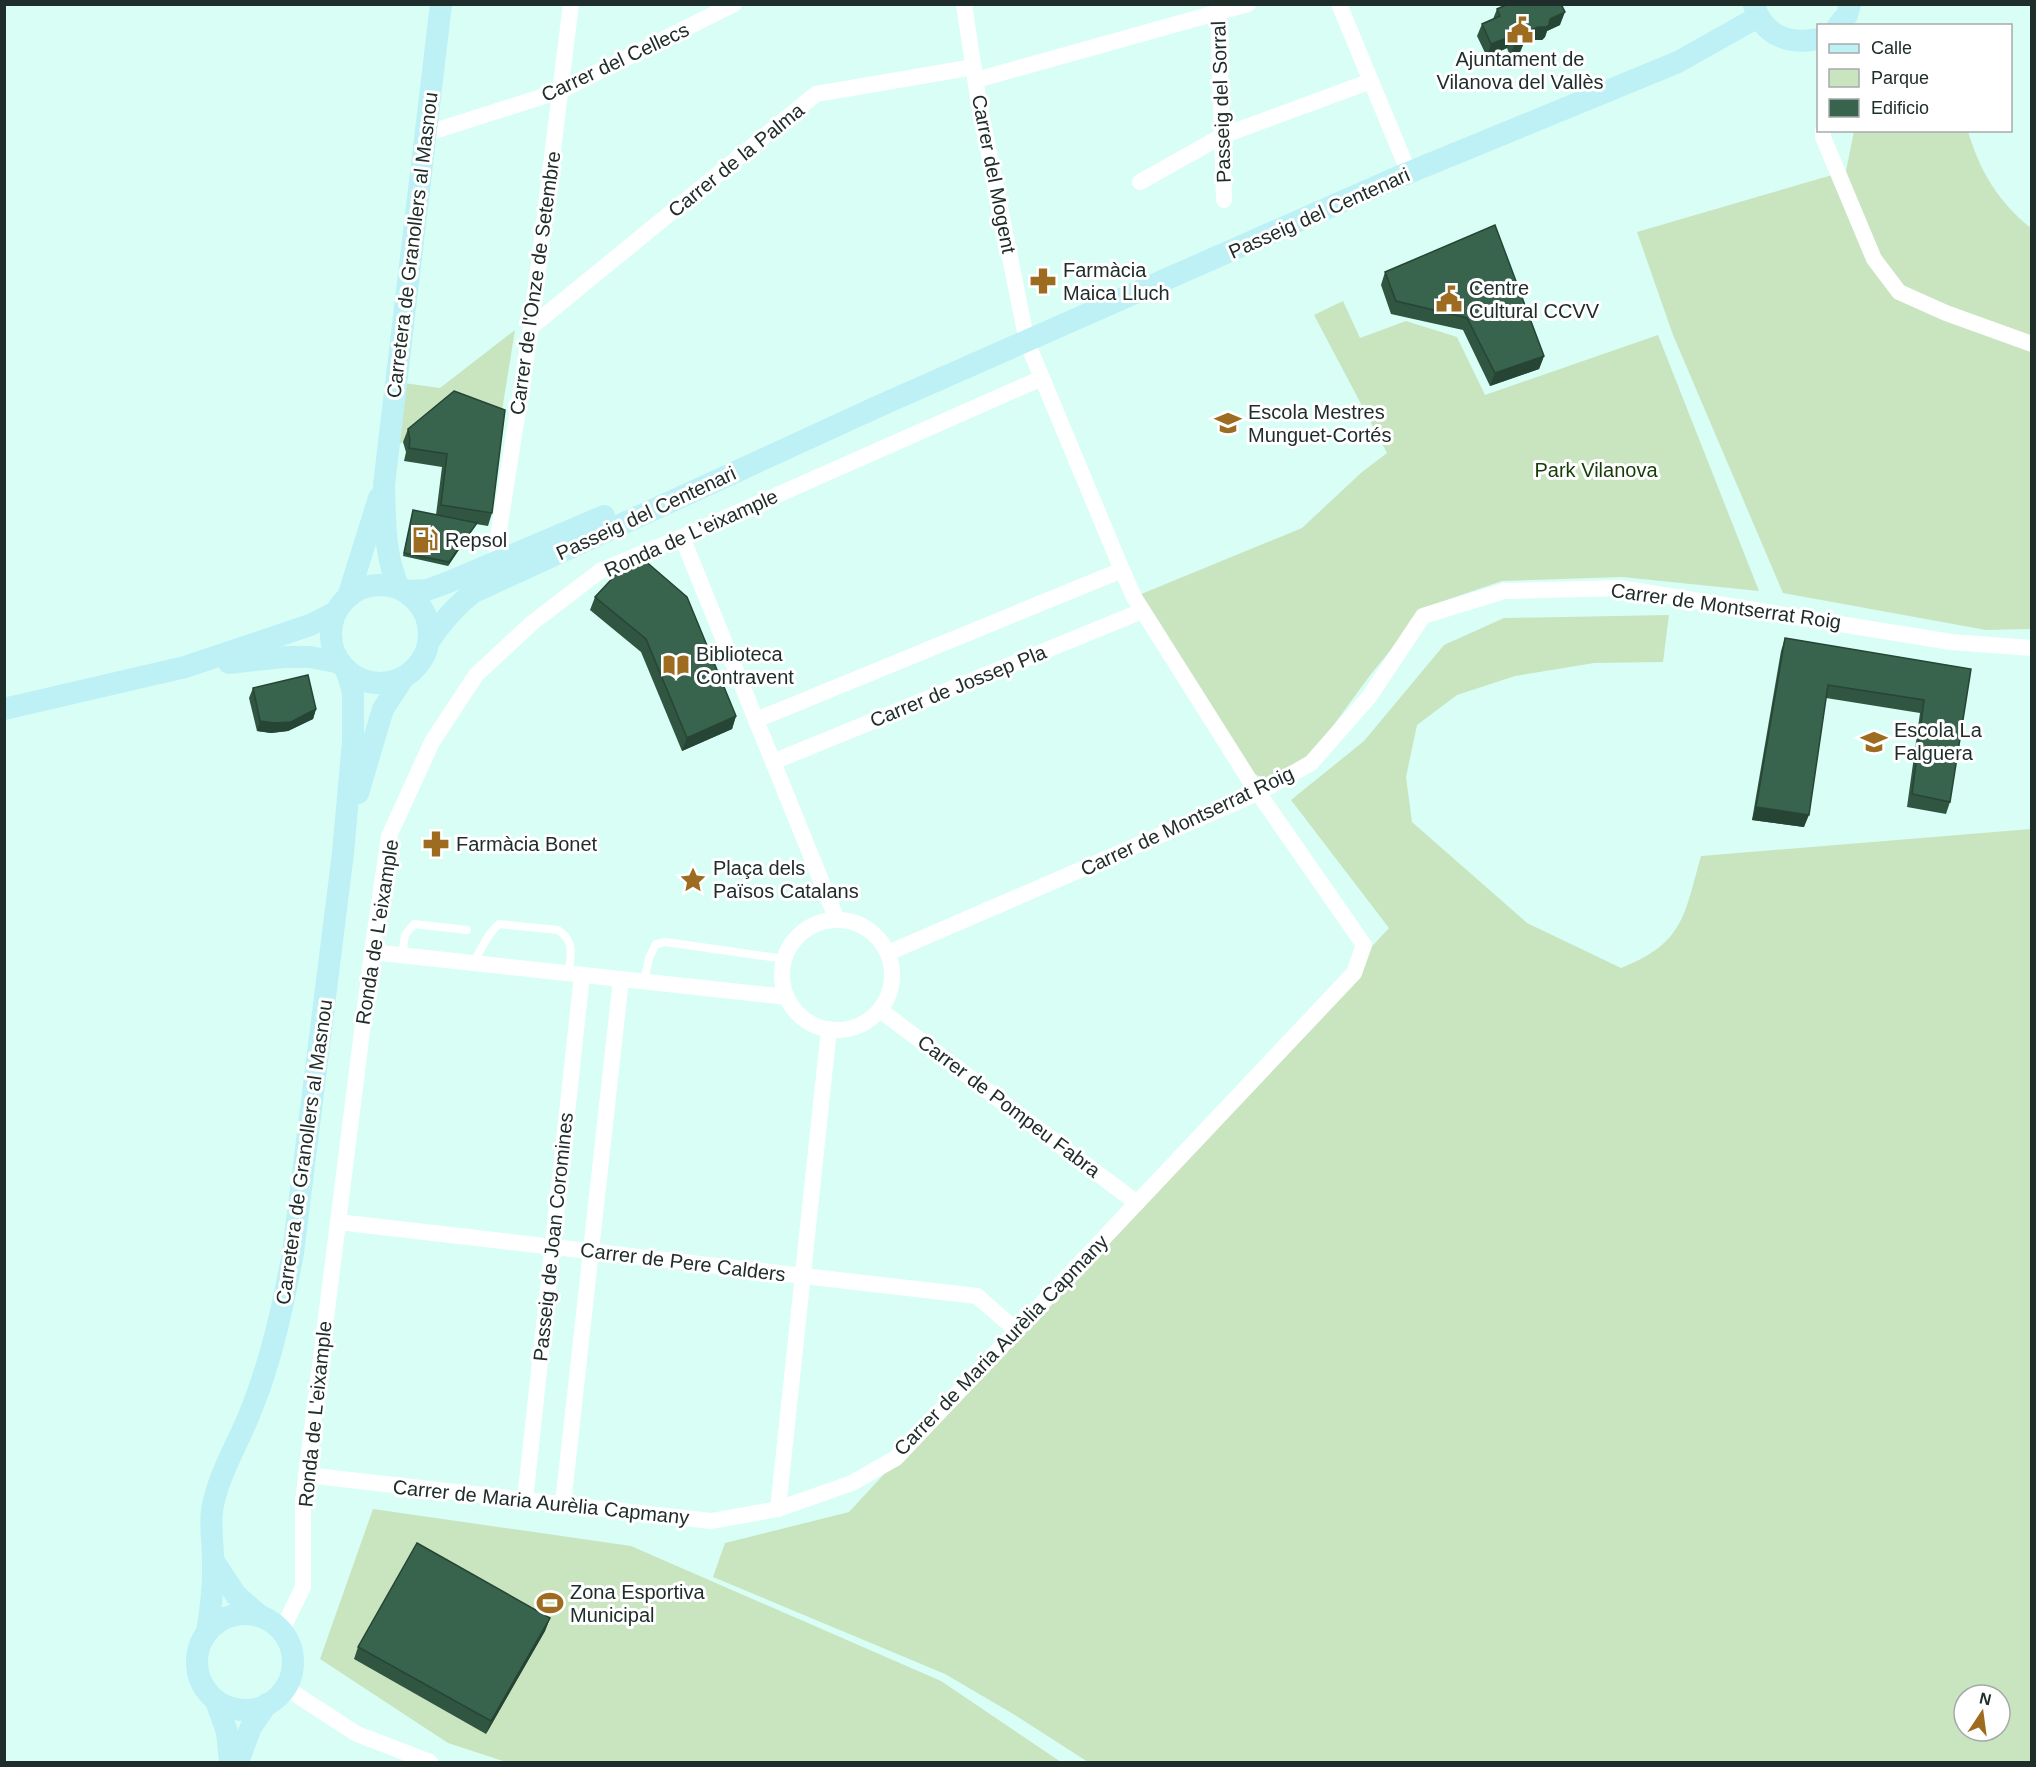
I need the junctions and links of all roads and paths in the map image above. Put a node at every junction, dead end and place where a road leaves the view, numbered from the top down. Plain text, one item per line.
1 (441, 4) edge
2 (571, 4) edge
3 (734, 4) edge
4 (964, 4) edge
5 (1248, 4) edge
6 (1338, 4) edge
7 (1850, 4) edge
8 (1219, 9) edge
9 (1756, 11) edge
10 (1840, 24) edge
11 (1817, 39) edge
12 (975, 73) junction
13 (1371, 81) junction
14 (561, 92) junction
15 (1823, 132) edge
16 (424, 134) junction
17 (1222, 136) junction
18 (1409, 173) junction
19 (1140, 182) dead end
20 (1224, 200) dead end
21 (531, 327) junction
22 (1027, 342) junction
23 (2031, 344) edge
24 (1042, 378) junction
25 (879, 406) junction
26 (384, 485) junction
27 (682, 537) junction
28 (497, 561) junction
29 (1122, 570) junction
30 (402, 590) junction
31 (342, 604) junction
32 (1142, 611) junction
33 (429, 641) junction
34 (2031, 648) edge
35 (343, 666) junction
36 (186, 667) junction
37 (404, 677) junction
38 (4, 710) edge
39 (756, 720) junction
40 (773, 762) junction
41 (1258, 793) junction
42 (344, 841) junction
43 (837, 920) junction
44 (466, 930) dead end
45 (1364, 945) joint
46 (372, 952) junction
47 (888, 953) junction
48 (402, 955) junction
49 (784, 959) junction
50 (473, 963) junction
51 (576, 974) junction
52 (621, 979) junction
53 (644, 982) junction
54 (787, 997) junction
55 (880, 1010) junction
56 (830, 1029) junction
57 (1137, 1203) junction
58 (338, 1222) junction
59 (552, 1246) junction
60 (591, 1251) junction
61 (803, 1277) junction
62 (1016, 1330) junction
63 (306, 1475) junction
64 (525, 1500) junction
65 (563, 1504) junction
66 (778, 1509) junction
67 (213, 1560) junction
68 (260, 1616) junction
69 (282, 1630) junction
70 (207, 1632) junction
71 (286, 1688) junction
72 (216, 1701) junction
73 (267, 1704) junction
74 (230, 1762) edge
75 (238, 1762) edge
76 (430, 1762) edge

1 - 16 main road, Carretera de Granollers al Masnou
2 - 14 street, Carrer de l'Onze de Setembre
3 - 14 street, Carrer del Cellecs
4 - 12 street, Carrer del Mogent
5 - 8 street, Carrer de la Palma
6 - 13 street
7 - 10 main road
8 - 12 street, Carrer de la Palma
8 - 17 street, Passeig del Sorral
9 - 11 main road
9 - 18 main road, Passeig del Centenari
12 - 21 street, Carrer de la Palma
12 - 22 street, Carrer del Mogent
13 - 17 street
13 - 18 street
14 - 16 street, Carrer del Cellecs
14 - 21 street, Carrer de l'Onze de Setembre
15 - 23 street
16 - 26 main road, Carretera de Granollers al Masnou
17 - 19 street
17 - 20 street, Passeig del Sorral
18 - 22 main road, Passeig del Centenari
21 - 28 street, Carrer de l'Onze de Setembre
22 - 24 street, Carrer del Mogent
22 - 25 main road, Passeig del Centenari
24 - 27 street, Ronda de L'eixample
24 - 29 street, Carrer del Mogent
25 - 28 main road, Passeig del Centenari
25 - 33 main road, Passeig del Centenari
26 - 30 main road, Carretera de Granollers al Masnou
26 - 31 main road, Carretera de Granollers al Masnou
27 - 39 street
27 - 46 street, Ronda de L'eixample
28 - 30 main road, Passeig del Centenari
29 - 32 street, Carrer del Mogent
29 - 39 street
30 - 31 main road
30 - 33 main road
31 - 35 main road
31 - 36 main road
32 - 40 street, Carrer de Jossep Pla
32 - 41 street, Carrer del Mogent
33 - 37 main road
34 - 41 street, Carrer de Montserrat Roig
35 - 36 main road
35 - 37 main road
35 - 42 main road, Carretera de Granollers al Masnou
36 - 38 main road
37 - 42 main road, Carretera de Granollers al Masnou
39 - 40 street
40 - 43 street
41 - 45 street, Carrer del Mogent
41 - 47 street, Carrer de Montserrat Roig
42 - 67 main road, Carretera de Granollers al Masnou
43 - 47 street
43 - 49 street
44 - 48 lane
45 - 57 street, Carrer de Maria Aurèlia Capmany
46 - 48 street
46 - 58 street, Ronda de L'eixample
47 - 55 street
48 - 50 street
49 - 53 lane
49 - 54 street
50 - 51 street
50 - 51 lane
51 - 52 street
51 - 59 street, Passeig de Joan Coromines
52 - 53 street
52 - 60 street, Passeig de Joan Coromines
53 - 54 street
54 - 56 street
55 - 56 street
55 - 57 street, Carrer de Pompeu Fabra
56 - 61 street
57 - 62 street, Carrer de Maria Aurèlia Capmany
58 - 59 street, Carrer de Pere Calders
58 - 63 street, Ronda de L'eixample
59 - 60 street, Carrer de Pere Calders
59 - 64 street, Passeig de Joan Coromines
60 - 61 street, Carrer de Pere Calders
60 - 65 street, Passeig de Joan Coromines
61 - 62 street, Carrer de Pere Calders
61 - 66 street
62 - 66 street, Carrer de Maria Aurèlia Capmany
63 - 64 street, Carrer de Maria Aurèlia Capmany
63 - 69 street, Ronda de L'eixample
64 - 65 street, Carrer de Maria Aurèlia Capmany
65 - 66 street, Carrer de Maria Aurèlia Capmany
67 - 68 main road, Carretera de Granollers al Masnou
67 - 70 main road, Carretera de Granollers al Masnou
68 - 69 main road
68 - 70 main road
69 - 71 main road
70 - 72 main road
71 - 73 main road
71 - 76 street
72 - 73 main road
72 - 74 main road
73 - 75 main road

